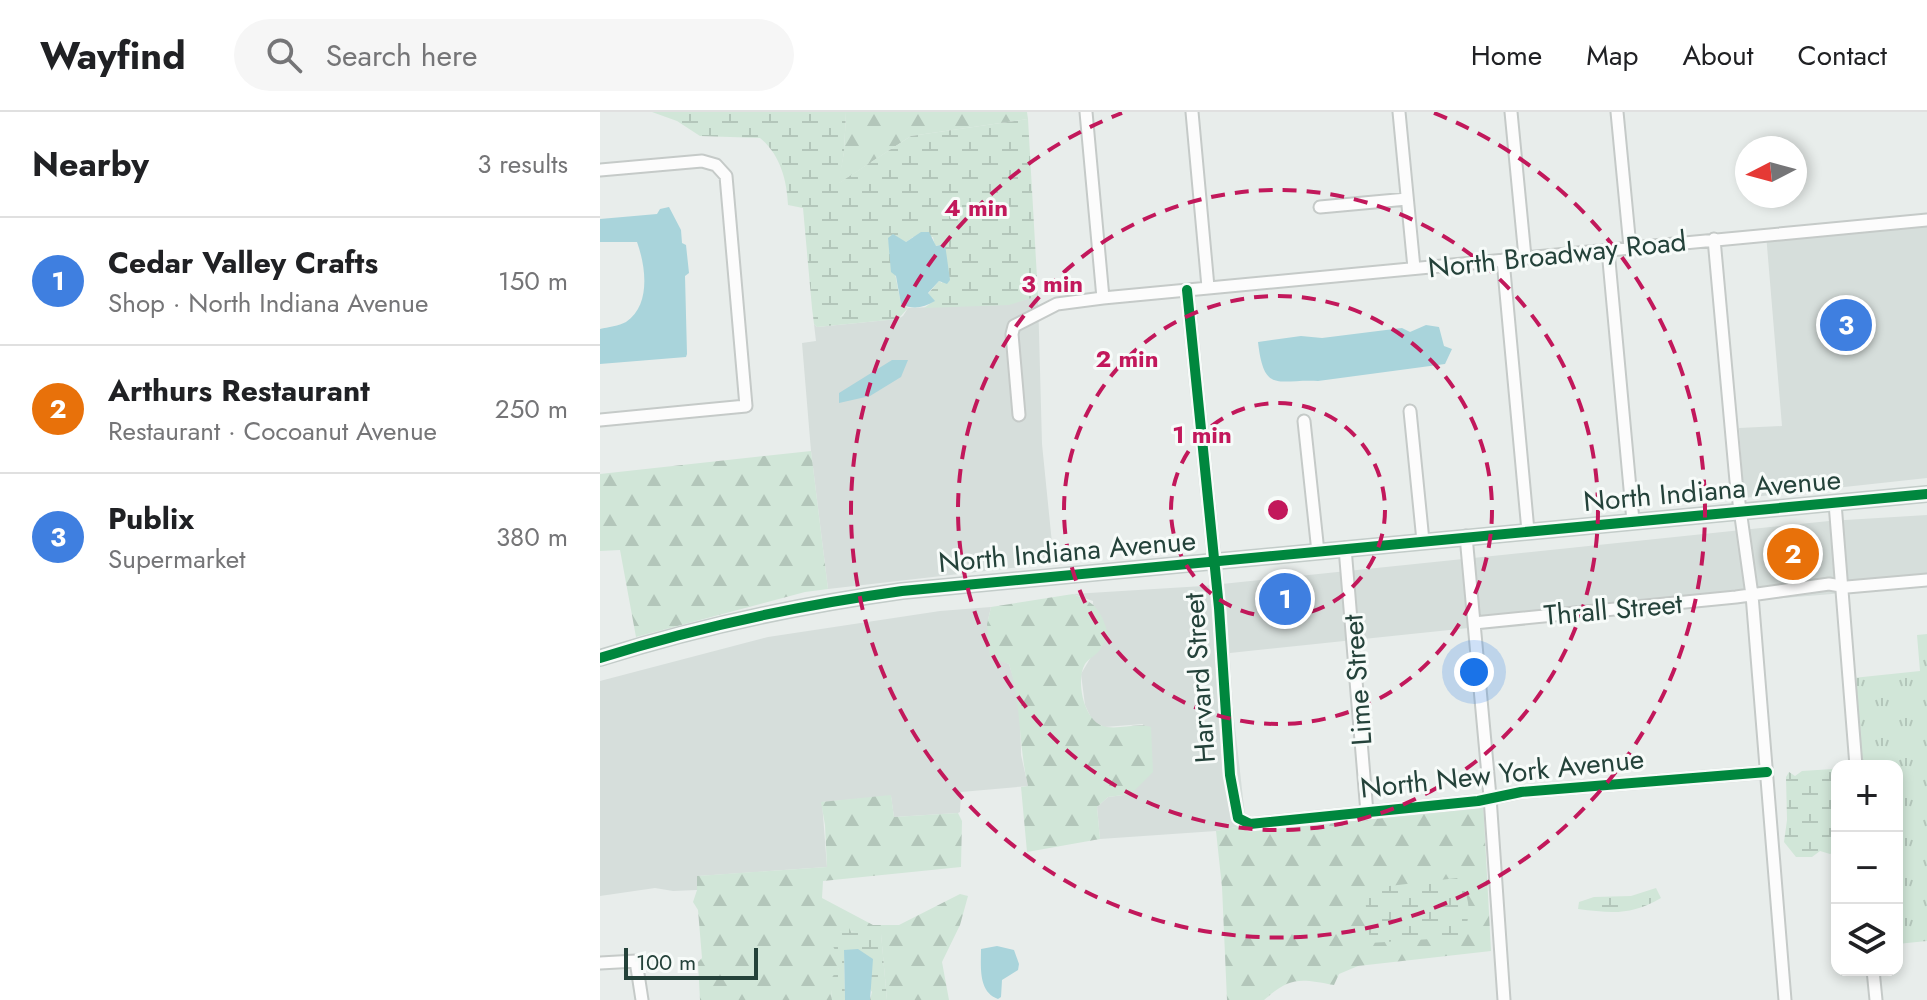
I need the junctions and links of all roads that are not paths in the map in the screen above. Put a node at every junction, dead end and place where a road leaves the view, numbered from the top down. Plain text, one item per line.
1 (1086, 112) edge
2 (1192, 112) edge
3 (1399, 112) edge
4 (1511, 112) edge
5 (1617, 112) edge
6 (600, 170) edge
7 (1407, 199) junction
8 (1320, 207) dead end
9 (1927, 220) edge
10 (1714, 239) junction
11 (1630, 247) junction
12 (1608, 250) junction
13 (1525, 257) junction
14 (1503, 260) junction
15 (1414, 268) junction
16 (1208, 287) junction
17 (1187, 290) junction
18 (1103, 298) junction
19 (1410, 411) dead end
20 (1019, 415) dead end
21 (600, 420) edge
22 (1304, 421) dead end
23 (1927, 494) edge
24 (1835, 503) junction
25 (1742, 511) junction
26 (1633, 521) junction
27 (1528, 531) junction
28 (1466, 536) junction
29 (1423, 541) junction
30 (1345, 548) junction
31 (1318, 552) junction
32 (1213, 561) junction
33 (1927, 580) edge
34 (1841, 585) junction
35 (1752, 595) junction
36 (1474, 623) junction
37 (600, 658) edge
38 (1856, 760) edge
39 (1767, 772) junction
40 (1490, 797) junction
41 (1367, 813) junction
42 (1243, 821) joint
43 (600, 963) edge
44 (1874, 976) edge
45 (642, 1000) edge
46 (1504, 1000) edge
47 (1785, 1000) edge
48 (1876, 1000) edge

1 - 18 street
2 - 16 street
3 - 7 street
4 - 13 street
5 - 11 street
6 - 21 street
7 - 8 street
7 - 15 street
9 - 10 street, North Broadway Road
10 - 11 street, North Broadway Road
10 - 25 street
11 - 12 street, North Broadway Road
12 - 13 street, North Broadway Road
12 - 26 street
13 - 14 street, North Broadway Road
14 - 15 street, North Broadway Road
14 - 27 street
15 - 16 street, North Broadway Road
16 - 17 street, North Broadway Road
17 - 18 street, North Broadway Road
17 - 32 street, Harvard Street
18 - 20 street
19 - 29 street
22 - 31 street
23 - 24 main road, North Indiana Avenue
24 - 25 main road, North Indiana Avenue
24 - 34 street
25 - 26 main road, North Indiana Avenue
25 - 35 street
26 - 27 main road, North Indiana Avenue
27 - 28 main road, North Indiana Avenue
28 - 29 main road, North Indiana Avenue
28 - 36 street
29 - 30 main road, North Indiana Avenue
30 - 31 main road, North Indiana Avenue
30 - 41 street, Lime Street
31 - 32 main road, North Indiana Avenue
32 - 37 main road, North Indiana Avenue
32 - 42 street, Harvard Street
33 - 34 street, Thrall Street
34 - 35 street, Thrall Street
34 - 38 street
35 - 36 street, Thrall Street
35 - 39 street
36 - 40 street
39 - 40 street, North New York Avenue
39 - 47 street
40 - 41 street, North New York Avenue
40 - 46 street
41 - 42 street, North New York Avenue
43 - 45 street
44 - 48 street

